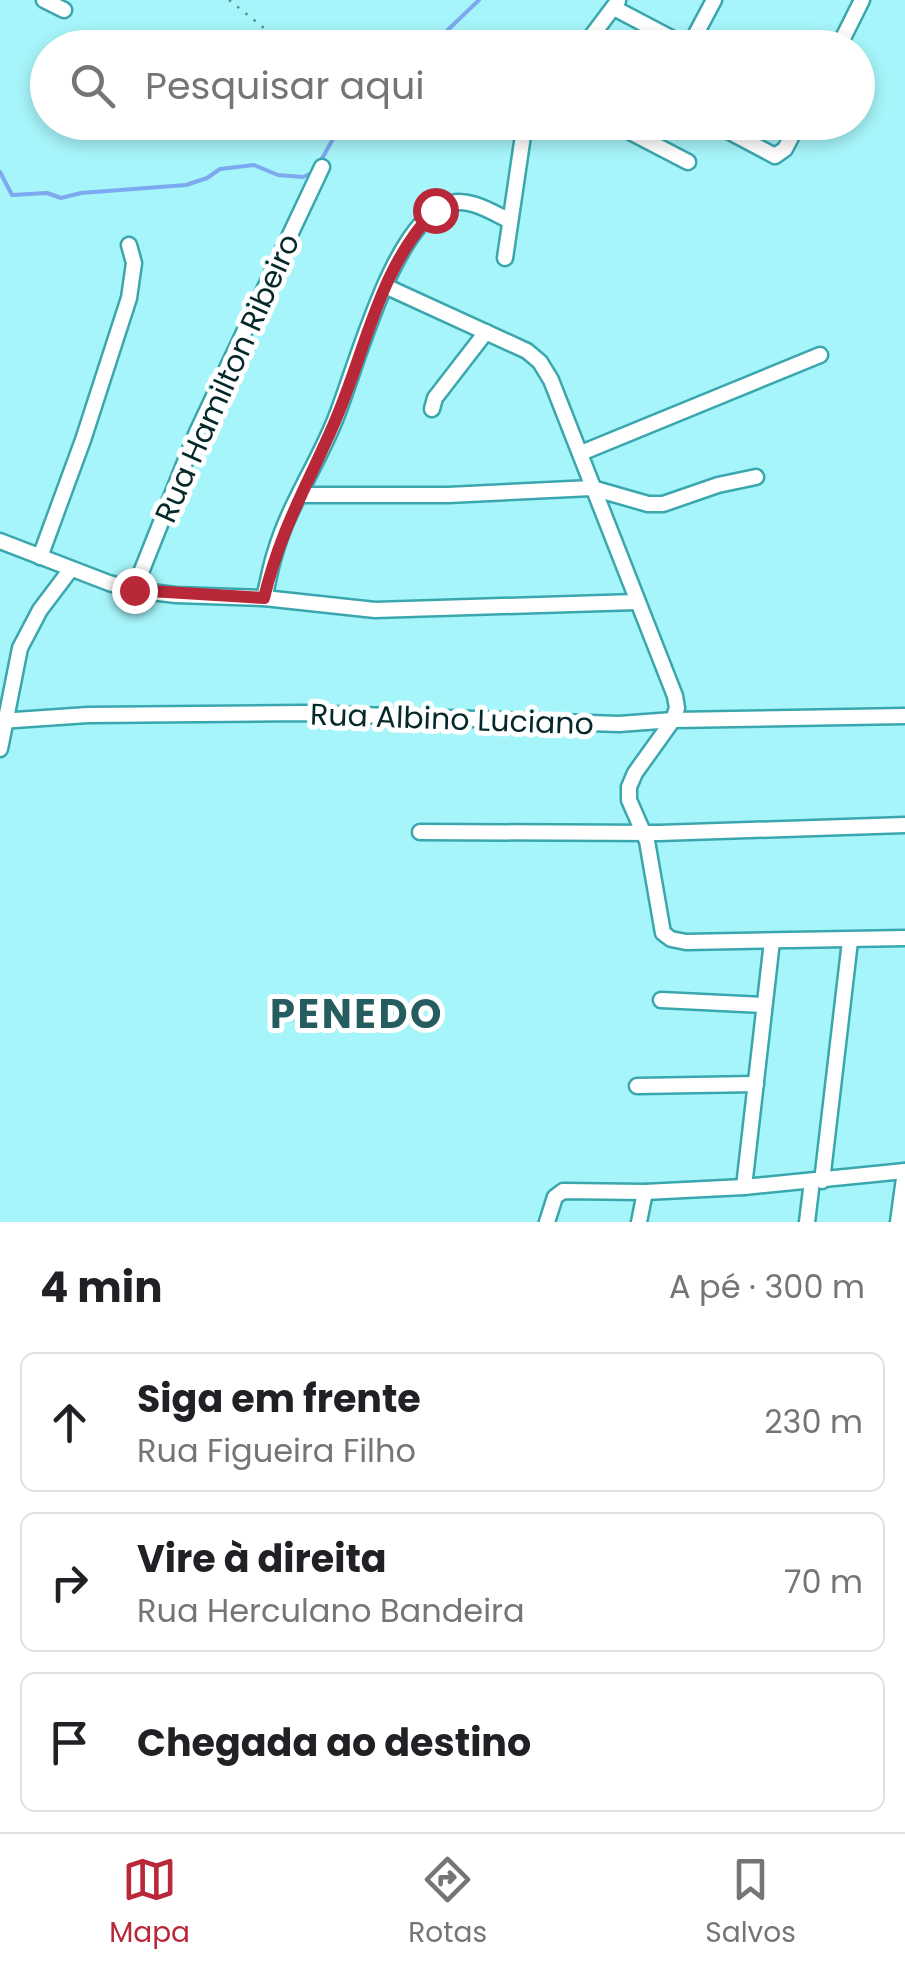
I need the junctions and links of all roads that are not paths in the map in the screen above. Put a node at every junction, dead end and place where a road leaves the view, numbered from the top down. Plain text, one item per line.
1 (44, 0) edge
2 (714, 0) edge
3 (862, 0) edge
4 (616, 4) edge
5 (64, 10) dead end
6 (596, 30) edge
7 (660, 30) edge
8 (698, 30) edge
9 (847, 30) edge
10 (522, 140) edge
11 (646, 140) edge
12 (744, 140) edge
13 (790, 140) edge
14 (688, 162) dead end
15 (322, 167) dead end
16 (510, 221) junction
17 (129, 245) dead end
18 (506, 258) dead end
19 (385, 286) junction
20 (486, 332) junction
21 (820, 355) dead end
22 (432, 409) dead end
23 (581, 454) junction
24 (756, 477) dead end
25 (592, 488) junction
26 (299, 495) junction
27 (0, 542) edge
28 (40, 557) junction
29 (71, 570) junction
30 (134, 590) junction
31 (264, 598) junction
32 (636, 602) junction
33 (905, 716) edge
34 (673, 720) junction
35 (3, 721) edge
36 (0, 749) edge
37 (905, 825) edge
38 (420, 832) dead end
39 (646, 836) junction
40 (905, 938) edge
41 (772, 941) junction
42 (850, 941) junction
43 (660, 1000) dead end
44 (764, 1004) junction
45 (756, 1084) junction
46 (637, 1086) dead end
47 (905, 1171) edge
48 (817, 1181) junction
49 (744, 1187) junction
50 (645, 1192) junction
51 (546, 1222) edge
52 (639, 1222) edge
53 (807, 1222) edge
54 (898, 1222) edge

1 - 5 street
2 - 8 street
3 - 9 street
4 - 6 street
4 - 7 street
10 - 16 street
11 - 14 street
12 - 13 street
15 - 30 street, Rua Hamilton Ribeiro
16 - 18 street
16 - 19 street
17 - 28 street
19 - 20 street
19 - 26 street
20 - 22 street
20 - 23 street
21 - 23 street
23 - 25 street
24 - 25 street
25 - 26 street
25 - 32 street
26 - 31 street
27 - 28 street
28 - 29 street
29 - 30 street
29 - 35 street
30 - 31 street
31 - 32 street
32 - 34 street
33 - 34 street, Rua Albino Luciano
34 - 35 street, Rua Albino Luciano
34 - 39 street
35 - 36 street
37 - 39 street
38 - 39 street
39 - 41 street
40 - 42 street
41 - 42 street
41 - 44 street
42 - 48 street
43 - 44 street
44 - 45 street
45 - 46 street
45 - 49 street
47 - 48 street
47 - 54 street
48 - 49 street
48 - 53 street
49 - 50 street
50 - 51 street
50 - 52 street

